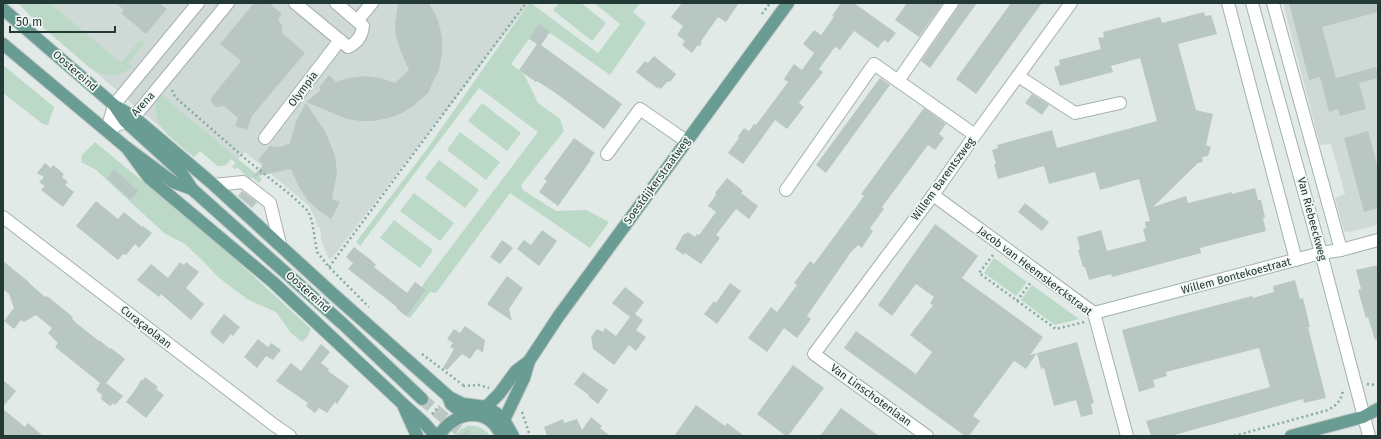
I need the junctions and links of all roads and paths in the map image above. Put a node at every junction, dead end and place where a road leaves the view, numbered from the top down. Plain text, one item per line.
1 (198, 3) edge
2 (228, 3) edge
3 (295, 3) edge
4 (336, 3) edge
5 (372, 3) edge
6 (526, 3) edge
7 (788, 3) edge
8 (952, 3) edge
9 (1071, 3) edge
10 (1228, 3) edge
11 (1252, 3) edge
12 (1272, 3) edge
13 (3, 9) edge
14 (358, 21) junction
15 (340, 40) junction
16 (3, 44) edge
17 (1018, 76) junction
18 (898, 81) junction
19 (172, 91) dead end
20 (1120, 103) dead end
21 (114, 105) junction
22 (130, 119) junction
23 (107, 130) junction
24 (975, 135) junction
25 (265, 138) dead end
26 (686, 141) junction
27 (128, 148) junction
28 (607, 154) dead end
29 (214, 185) junction
30 (192, 189) junction
31 (786, 190) dead end
32 (933, 196) junction
33 (3, 217) edge
34 (1378, 240) edge
35 (280, 244) junction
36 (1000, 245) junction
37 (1341, 250) junction
38 (1321, 253) junction
39 (1296, 260) junction
40 (329, 267) junction
41 (1038, 272) junction
42 (1017, 301) junction
43 (375, 312) dead end
44 (1094, 313) junction
45 (422, 354) dead end
46 (814, 354) joint
47 (529, 361) junction
48 (463, 385) junction
49 (487, 386) dead end
50 (1356, 386) junction
51 (448, 396) junction
52 (422, 399) tunnel mouth
53 (403, 404) junction
54 (1378, 409) edge
55 (466, 410) junction
56 (482, 412) junction
57 (523, 413) dead end
58 (1363, 417) junction
59 (1378, 417) edge
60 (504, 420) junction
61 (424, 423) junction
62 (290, 436) edge
63 (416, 436) edge
64 (437, 436) edge
65 (501, 436) edge
66 (513, 436) edge
67 (530, 436) edge
68 (927, 436) edge
69 (1127, 436) edge
70 (1234, 436) edge
71 (1291, 436) edge
72 (1369, 436) edge

1 - 21 street, Arena
2 - 22 street, Arena
3 - 15 street
4 - 14 street
5 - 14 street
6 - 40 path
7 - 26 main road, Soestdijkerstraatweg
8 - 18 street
9 - 17 street, Willem Barentszweg
10 - 39 street
11 - 38 street, Van Riebeeckweg
12 - 37 street
13 - 21 main road, Oostereind
14 - 15 street
15 - 25 street, Olympia
16 - 23 main road, Oostereind
17 - 20 street
17 - 24 street, Willem Barentszweg
18 - 24 street
18 - 31 street
19 - 40 path
21 - 22 main road, Oostereind
21 - 23 street, Arena
22 - 23 street, Arena
22 - 29 main road
22 - 30 main road, Oostereind
23 - 27 main road, Oostereind
24 - 32 street, Willem Barentszweg
26 - 28 street
26 - 47 main road, Soestdijkerstraatweg
27 - 30 main road, Oostereind
27 - 53 main road
29 - 35 main road
29 - 35 street
30 - 52 main road, Oostereind
32 - 36 street, Jacob van Heemskerckstraat
32 - 46 street, Willem Barentszweg
33 - 62 street, Curaçaolaan
34 - 37 street, Willem Bontekoestraat
35 - 51 main road
36 - 41 street, Jacob van Heemskerckstraat
36 - 42 path
37 - 38 street, Willem Bontekoestraat
38 - 39 street, Willem Bontekoestraat
38 - 50 street, Van Riebeeckweg
39 - 44 street, Willem Bontekoestraat
40 - 43 path
41 - 42 path
41 - 44 street, Jacob van Heemskerckstraat
42 - 44 path
44 - 69 street, Jacob van Heemskerckstraat
45 - 48 path
46 - 68 street, Van Linschotenlaan
47 - 56 main road, Soestdijkerstraatweg
47 - 60 main road, Soestdijkerstraatweg
48 - 49 path
48 - 51 path
50 - 58 street, Van Riebeeckweg
50 - 70 path
51 - 55 main road
51 - 61 path
53 - 61 main road
53 - 63 main road
54 - 58 main road
55 - 56 main road
55 - 64 main road
56 - 60 main road
56 - 65 main road
57 - 67 path
58 - 59 main road
58 - 71 main road
58 - 72 street, Van Riebeeckweg
60 - 66 main road
61 - 64 main road

